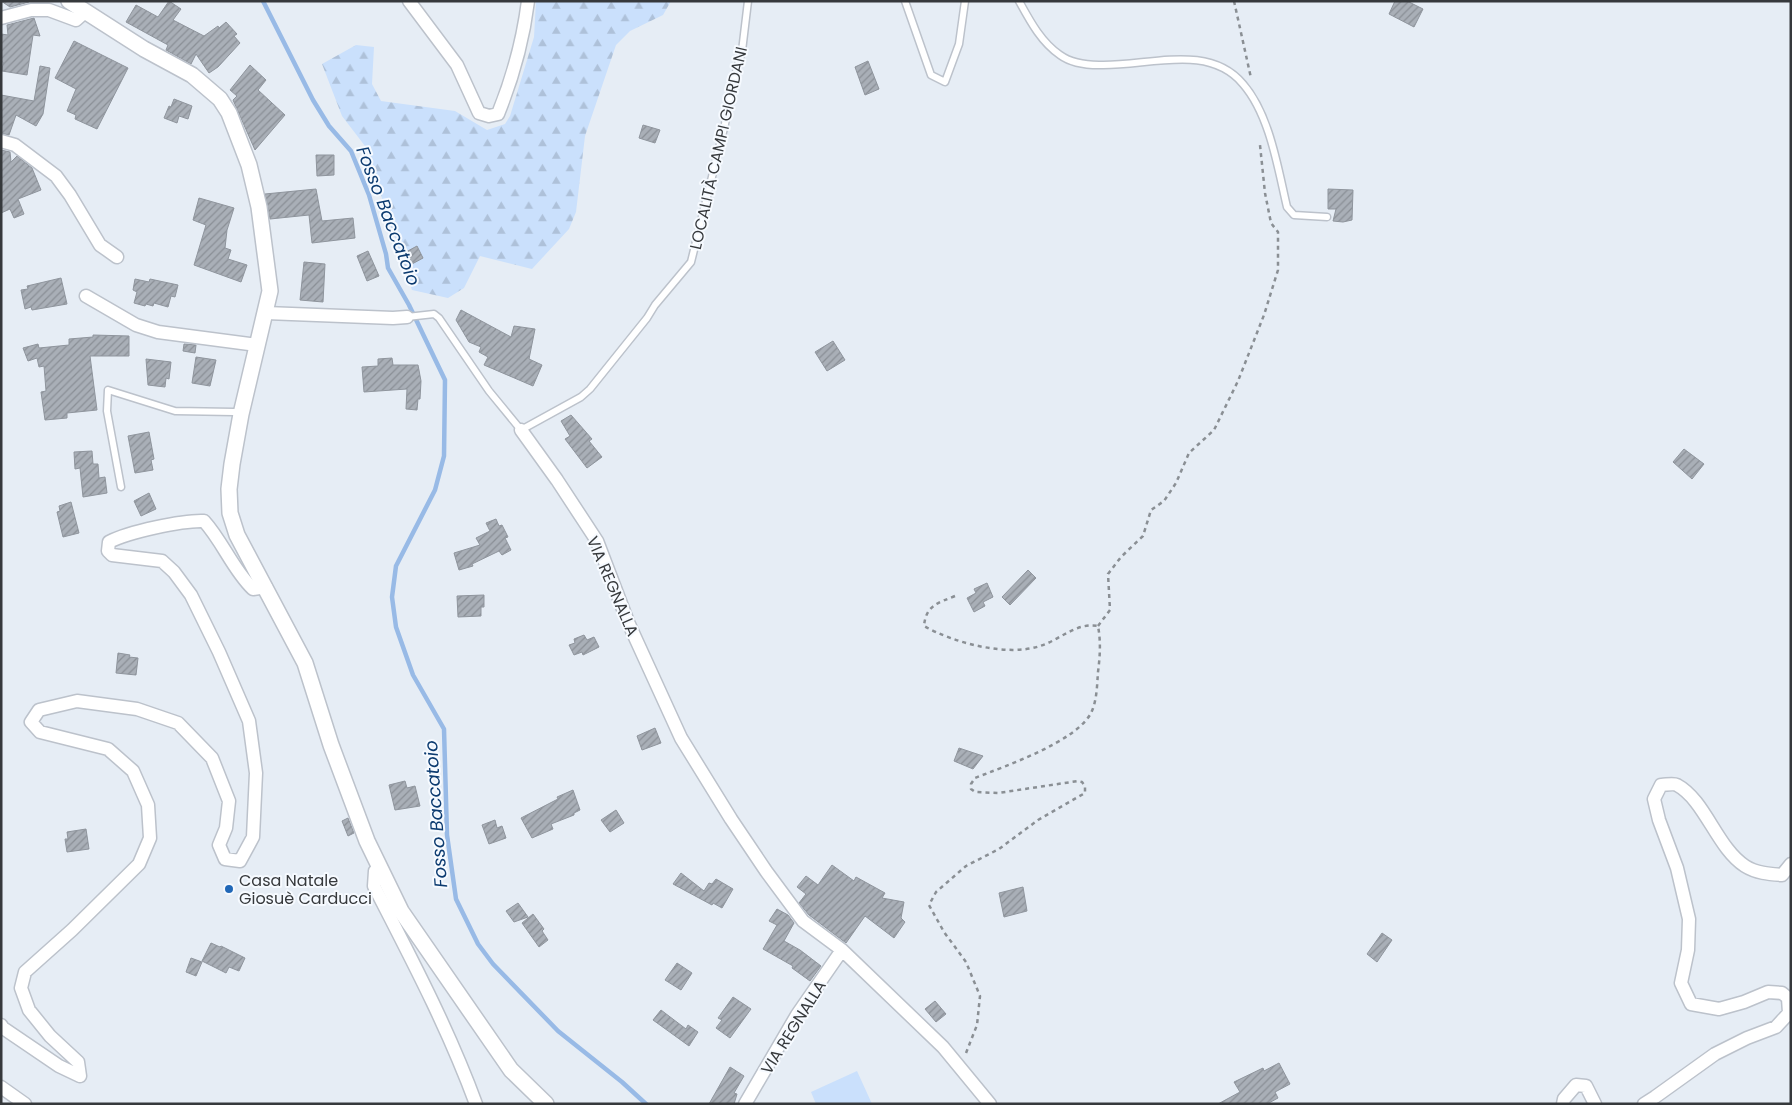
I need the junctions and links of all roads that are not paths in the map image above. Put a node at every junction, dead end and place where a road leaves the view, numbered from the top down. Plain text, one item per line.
1 (68, 1) edge
2 (409, 1) edge
3 (528, 1) edge
4 (748, 1) edge
5 (905, 1) edge
6 (965, 1) edge
7 (1019, 1) edge
8 (85, 12) junction
9 (1, 18) edge
10 (1, 141) edge
11 (1327, 217) dead end
12 (117, 257) dead end
13 (86, 296) dead end
14 (266, 313) junction
15 (407, 317) joint
16 (257, 345) junction
17 (241, 414) junction
18 (521, 430) junction
19 (121, 487) dead end
20 (266, 588) junction
21 (1791, 864) edge
22 (380, 867) junction
23 (842, 950) junction
24 (1, 1025) edge
25 (1, 1087) edge
26 (25, 1104) edge
27 (476, 1104) edge
28 (546, 1104) edge
29 (745, 1104) edge
30 (990, 1104) edge
31 (1563, 1104) edge
32 (1595, 1104) edge
33 (1644, 1104) edge

1 - 8 street
2 - 3 street
4 - 18 lane, LOCALITÀ CAMPI GIORDANI
5 - 6 lane
7 - 11 lane
8 - 9 street
8 - 14 street
10 - 12 street
13 - 16 street
14 - 15 street, VIA REGNALLA
14 - 16 street
15 - 18 lane, VIA REGNALLA
16 - 17 street
17 - 19 lane
17 - 20 street
18 - 23 street, VIA REGNALLA
20 - 22 street
20 - 24 street
21 - 33 street
22 - 27 street
22 - 28 street
23 - 29 street, VIA REGNALLA
23 - 30 street, VIA REGNALLA
25 - 26 street
31 - 32 street

